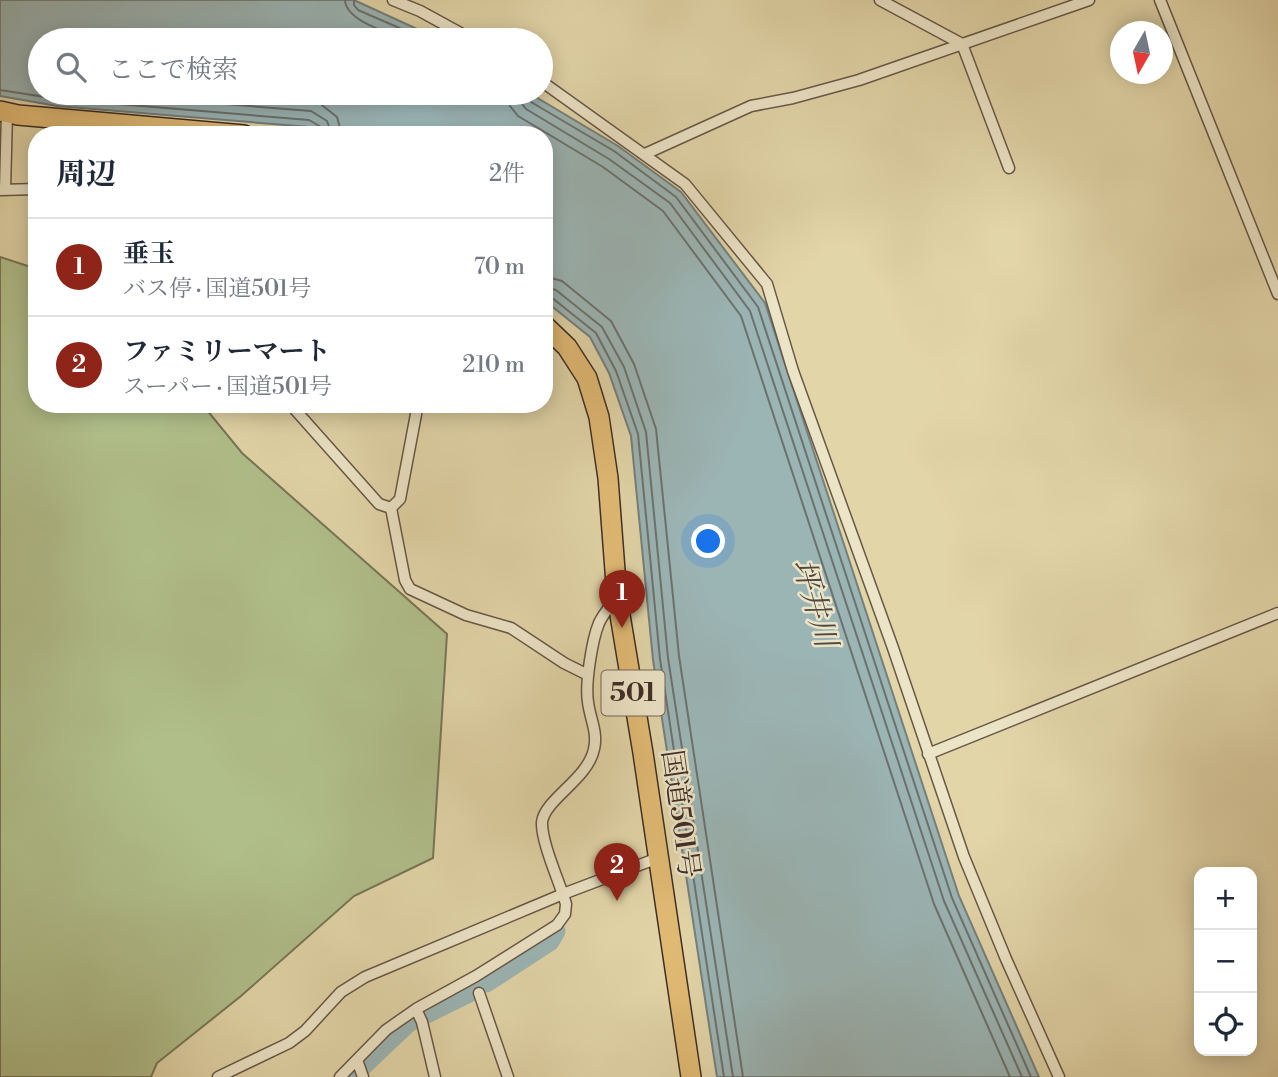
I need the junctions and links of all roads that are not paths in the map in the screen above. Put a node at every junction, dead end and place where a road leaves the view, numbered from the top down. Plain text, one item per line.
1 (393, 0) edge
2 (880, 0) edge
3 (1088, 0) edge
4 (1160, 0) edge
5 (451, 28) edge
6 (962, 44) junction
7 (553, 90) edge
8 (3, 112) edge
9 (149, 126) edge
10 (645, 154) junction
11 (1009, 168) dead end
12 (28, 189) edge
13 (2, 190) edge
14 (1278, 258) edge
15 (1265, 264) junction
16 (1278, 293) edge
17 (553, 334) edge
18 (298, 413) edge
19 (416, 413) edge
20 (391, 508) junction
21 (617, 597) junction
22 (1278, 613) edge
23 (588, 675) junction
24 (928, 754) junction
25 (658, 858) junction
26 (563, 894) junction
27 (479, 993) dead end
28 (419, 1015) junction
29 (360, 1068) edge
30 (218, 1077) edge
31 (340, 1077) edge
32 (435, 1077) edge
33 (508, 1077) edge
34 (691, 1077) edge
35 (1059, 1077) edge

1 - 5 street
2 - 6 street
3 - 6 street
4 - 15 street
6 - 10 street
6 - 11 street
7 - 10 street
8 - 9 highway
8 - 13 street
10 - 24 street
12 - 13 street
14 - 15 street
15 - 16 street
17 - 21 highway, 国道501号 / 501
18 - 20 street
19 - 20 street
20 - 23 street
21 - 23 street
21 - 25 highway, 国道501号 / 501
22 - 24 street
23 - 26 street
24 - 35 street
25 - 26 street
25 - 34 highway, 国道501号 / 501
26 - 28 street
26 - 30 street
27 - 33 street
28 - 29 street
28 - 32 street
29 - 31 street

